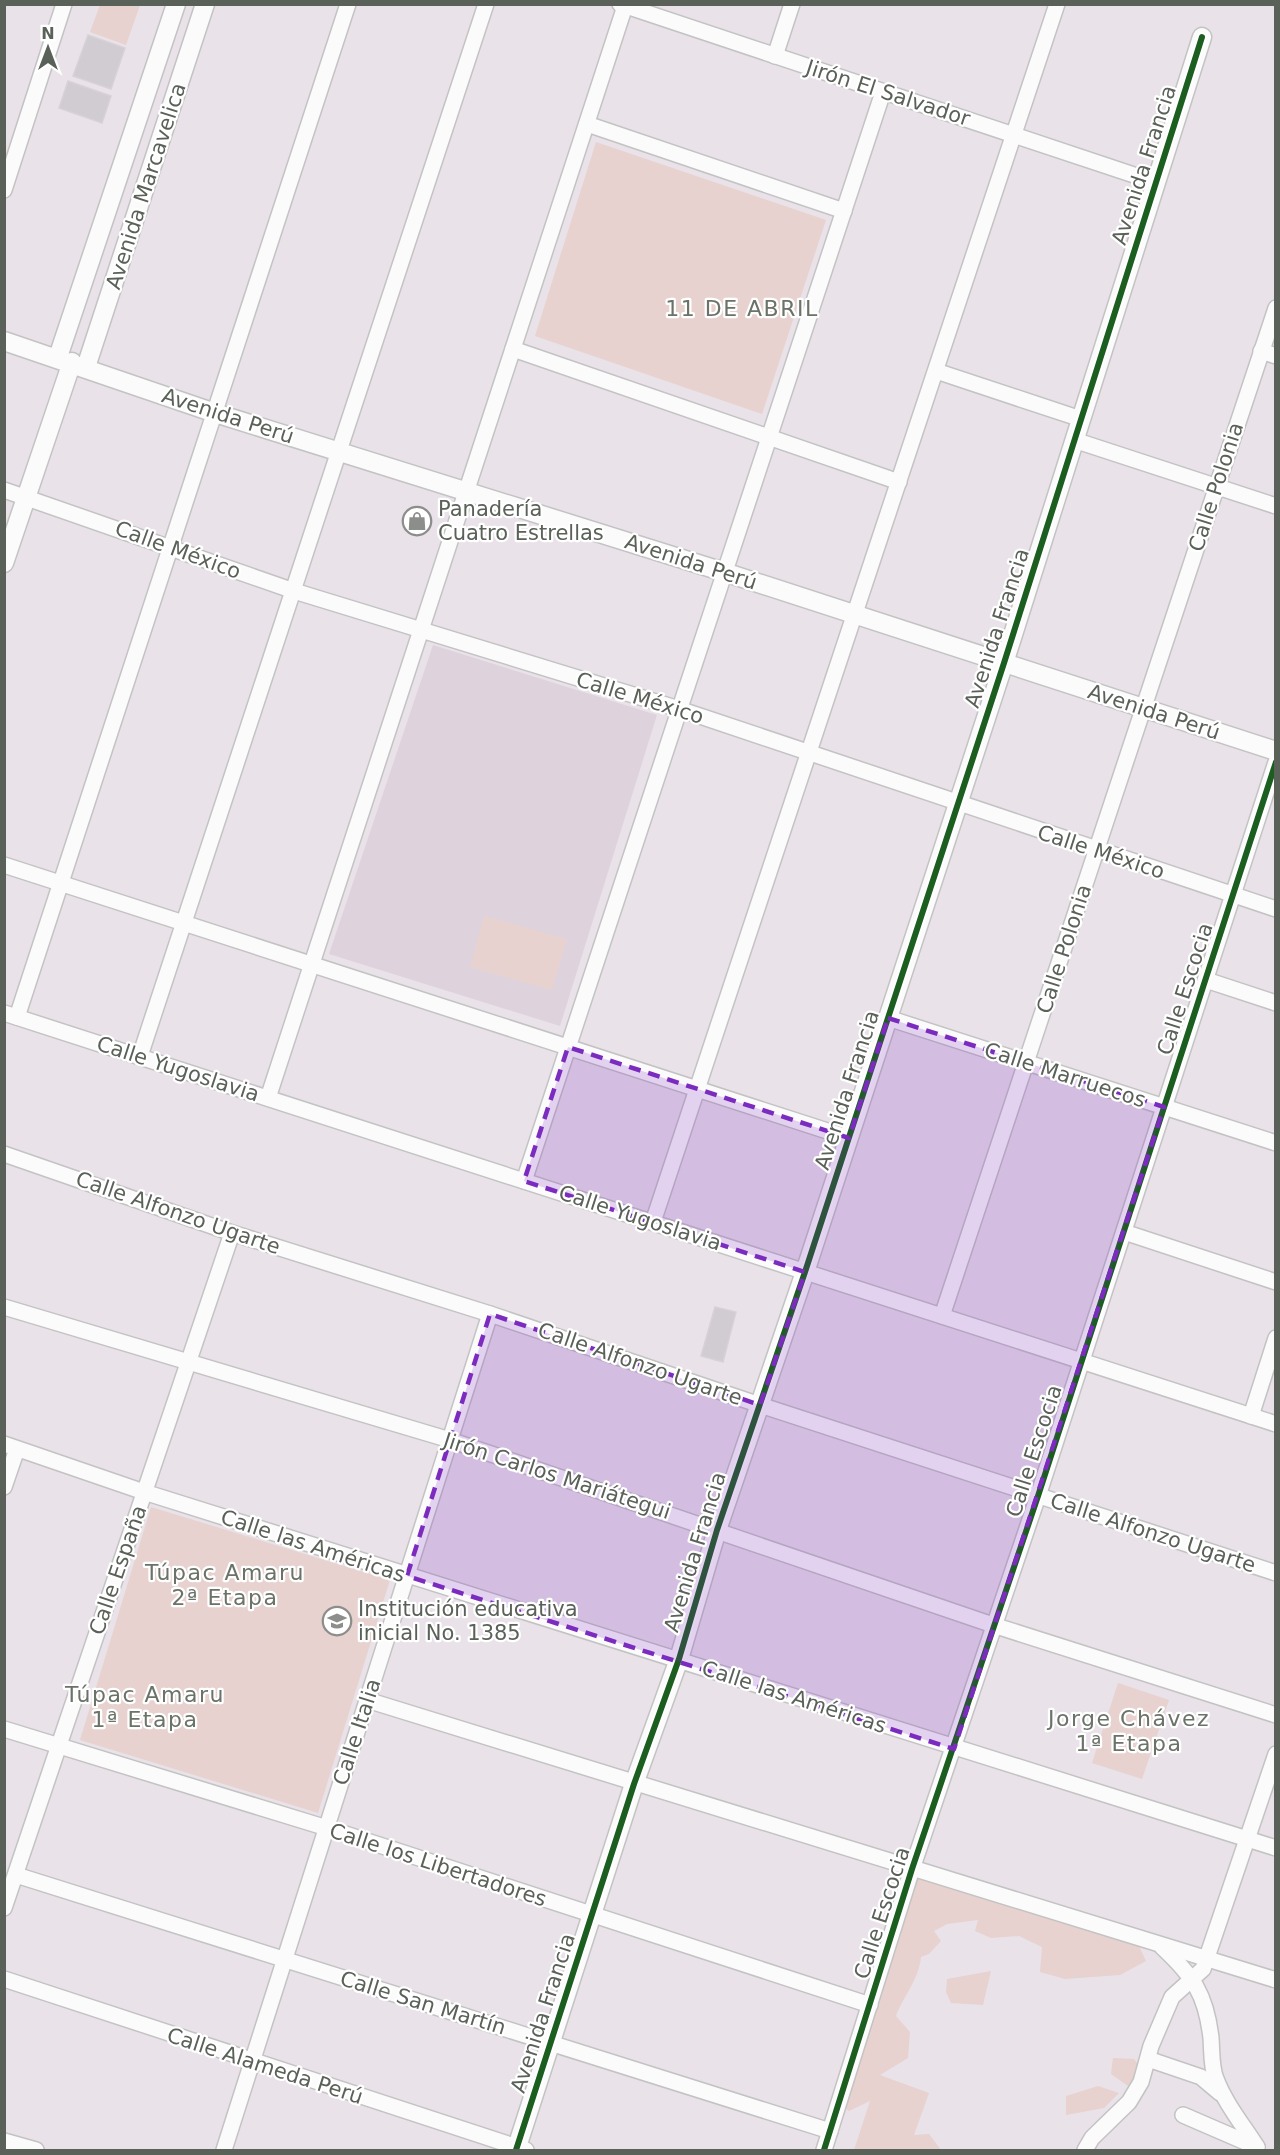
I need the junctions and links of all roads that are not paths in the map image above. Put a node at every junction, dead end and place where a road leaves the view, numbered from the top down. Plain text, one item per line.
1 (64, 4) edge
2 (176, 4) edge
3 (205, 4) edge
4 (348, 4) edge
5 (486, 4) edge
6 (792, 4) edge
7 (1057, 4) edge
8 (623, 5) edge
9 (1202, 38) dead end
10 (775, 56) junction
11 (883, 92) junction
12 (587, 124) junction
13 (1014, 135) junction
14 (1155, 182) junction
15 (4, 190) edge
16 (844, 211) junction
17 (1275, 308) edge
18 (4, 341) edge
19 (513, 349) junction
20 (1268, 354) edge
21 (72, 362) junction
22 (936, 370) junction
23 (215, 412) junction
24 (1081, 419) junction
25 (769, 437) junction
26 (1074, 440) junction
27 (339, 452) junction
28 (899, 482) junction
29 (1216, 487) junction
30 (4, 490) edge
31 (466, 492) junction
32 (29, 496) junction
33 (1275, 506) edge
34 (171, 548) junction
35 (4, 563) edge
36 (724, 572) junction
37 (294, 591) junction
38 (855, 615) junction
39 (421, 631) junction
40 (1004, 663) junction
41 (1143, 708) junction
42 (679, 709) junction
43 (1275, 751) edge
44 (808, 753) junction
45 (1275, 762) edge
46 (957, 804) junction
47 (1096, 850) junction
48 (4, 865) edge
49 (62, 882) junction
50 (1232, 895) junction
51 (1275, 909) edge
52 (184, 922) junction
53 (312, 964) junction
54 (1206, 980) junction
55 (1275, 1003) edge
56 (11, 1015) edge
57 (888, 1018) junction
58 (568, 1047) junction
59 (140, 1056) junction
60 (1026, 1063) junction
61 (697, 1089) junction
62 (268, 1098) junction
63 (1164, 1107) junction
64 (849, 1138) junction
65 (1275, 1143) edge
66 (4, 1154) edge
67 (524, 1181) junction
68 (653, 1222) junction
69 (1124, 1232) junction
70 (232, 1233) junction
71 (805, 1272) junction
72 (1275, 1282) edge
73 (4, 1307) edge
74 (490, 1314) junction
75 (942, 1316) junction
76 (1275, 1338) edge
77 (188, 1361) junction
78 (1081, 1361) junction
79 (760, 1405) junction
80 (1251, 1416) junction
81 (1275, 1424) edge
82 (450, 1440) junction
83 (11, 1447) edge
84 (4, 1487) edge
85 (144, 1492) junction
86 (1038, 1496) junction
87 (717, 1530) junction
88 (1275, 1573) edge
89 (407, 1576) junction
90 (993, 1625) junction
91 (679, 1659) junction
92 (367, 1700) junction
93 (1275, 1715) edge
94 (4, 1729) edge
95 (59, 1746) junction
96 (954, 1749) junction
97 (1275, 1754) edge
98 (634, 1784) junction
99 (327, 1828) junction
100 (1248, 1840) junction
101 (1275, 1848) edge
102 (912, 1869) junction
103 (16, 1875) junction
104 (4, 1908) edge
105 (591, 1916) junction
106 (1158, 1944) junction
107 (1207, 1959) junction
108 (285, 1960) junction
109 (1192, 1978) junction
110 (4, 1980) edge
111 (1275, 1980) edge
112 (870, 2005) junction
113 (550, 2043) junction
114 (1148, 2059) junction
115 (252, 2062) junction
116 (1225, 2096) junction
117 (1183, 2115) dead end
118 (830, 2131) junction
119 (4, 2141) edge
120 (1261, 2149) edge
121 (518, 2150) edge
122 (36, 2151) edge
123 (224, 2151) edge
124 (824, 2151) edge
125 (1086, 2151) edge

1 - 15 street
2 - 21 street, Avenida Marcavelica
3 - 21 street, Avenida Marcavelica
4 - 23 street
5 - 27 street
6 - 10 street
7 - 13 street
8 - 10 street, Jirón El Salvador
8 - 12 street
9 - 14 street, Avenida Francia
10 - 11 street, Jirón El Salvador
11 - 13 street, Jirón El Salvador
11 - 16 street
12 - 16 street
12 - 19 street
13 - 14 street, Jirón El Salvador
13 - 22 street
14 - 24 street, Avenida Francia
16 - 25 street
17 - 20 street, Calle Polonia
18 - 21 street, Avenida Perú
19 - 25 street
19 - 31 street
20 - 29 street, Calle Polonia
21 - 23 street, Avenida Perú
21 - 32 street, Avenida Marcavelica
22 - 24 street
22 - 28 street
23 - 27 street, Avenida Perú
23 - 34 street
24 - 26 street, Avenida Francia
25 - 28 street
25 - 36 street
26 - 29 street
26 - 40 street, Avenida Francia
27 - 31 street, Avenida Perú
27 - 37 street
28 - 38 street
29 - 33 street
29 - 41 street, Calle Polonia
30 - 32 street, Calle México
31 - 36 street, Avenida Perú
31 - 39 street
32 - 34 street, Calle México
32 - 35 street, Avenida Marcavelica
34 - 37 street, Calle México
34 - 49 street
36 - 38 street, Avenida Perú
36 - 42 street
37 - 39 street, Calle México
37 - 52 street
38 - 40 street, Avenida Perú
38 - 44 street
39 - 42 street, Calle México
39 - 53 street
40 - 41 street, Avenida Perú
40 - 46 street, Avenida Francia
41 - 43 street, Avenida Perú
41 - 47 street, Calle Polonia
42 - 44 street, Calle México
42 - 58 street
44 - 46 street, Calle México
44 - 61 street
45 - 50 street, Calle Escocia
46 - 47 street, Calle México
46 - 57 street, Avenida Francia
47 - 50 street, Calle México
47 - 60 street, Calle Polonia
48 - 49 street
49 - 52 street
49 - 56 street
50 - 51 street, Calle México
50 - 54 street, Calle Escocia
52 - 53 street
52 - 59 street
53 - 58 street
53 - 62 street
54 - 55 street
54 - 63 street, Calle Escocia
56 - 59 street, Calle Yugoslavia
57 - 60 street, Calle Marruecos
57 - 64 street, Avenida Francia
58 - 61 street
58 - 67 street
59 - 62 street, Calle Yugoslavia
60 - 63 street, Calle Marruecos
60 - 75 street, Calle Polonia
61 - 64 street
61 - 68 street
62 - 67 street, Calle Yugoslavia
63 - 65 street, Calle Marruecos
63 - 69 street, Calle Escocia
64 - 71 street, Avenida Francia
66 - 70 street, Calle Alfonzo Ugarte
67 - 68 street, Calle Yugoslavia
68 - 71 street, Calle Yugoslavia
69 - 72 street
69 - 78 street, Calle Escocia
70 - 74 street, Calle Alfonzo Ugarte
70 - 77 street, Calle España
71 - 75 street, Calle Yugoslavia
71 - 79 street, Avenida Francia
73 - 77 street, Jirón Carlos Mariátegui
74 - 79 street, Calle Alfonzo Ugarte
74 - 82 street, Calle Italia
75 - 78 street, Calle Yugoslavia
76 - 80 street
77 - 82 street, Jirón Carlos Mariátegui
77 - 85 street, Calle España
78 - 80 street, Calle Yugoslavia
78 - 86 street, Calle Escocia
79 - 86 street, Calle Alfonzo Ugarte
79 - 87 street, Avenida Francia
80 - 81 street, Calle Yugoslavia
82 - 87 street, Jirón Carlos Mariátegui
82 - 89 street, Calle Italia
83 - 84 street
83 - 85 street, Calle las Américas
85 - 89 street, Calle las Américas
85 - 95 street, Calle España
86 - 88 street, Calle Alfonzo Ugarte
86 - 90 street, Calle Escocia
87 - 90 street, Jirón Carlos Mariátegui
87 - 91 street, Avenida Francia
89 - 91 street, Calle las Américas
89 - 92 street, Calle Italia
90 - 93 street, Jirón Carlos Mariátegui
90 - 96 street, Calle Escocia
91 - 96 street, Calle las Américas
91 - 98 street, Avenida Francia
92 - 98 street
92 - 99 street, Calle Italia
94 - 95 street, Calle los Libertadores
95 - 99 street, Calle los Libertadores
95 - 103 street, Calle España
96 - 100 street, Calle las Américas
96 - 102 street, Calle Escocia
97 - 100 street
98 - 102 street
98 - 105 street, Avenida Francia
99 - 105 street, Calle los Libertadores
99 - 108 street, Calle Italia
100 - 101 street, Calle las Américas
100 - 107 street
102 - 106 street
102 - 112 street, Calle Escocia
103 - 104 street, Calle España
103 - 108 street, Calle San Martín
105 - 112 street, Calle los Libertadores
105 - 113 street, Avenida Francia
106 - 107 street
106 - 109 street
107 - 109 street
107 - 111 street
108 - 113 street, Calle San Martín
108 - 115 street, Calle Italia
109 - 114 street
109 - 116 street
110 - 115 street, Calle Alameda Perú
112 - 118 street, Calle Escocia
113 - 118 street, Calle San Martín
113 - 121 street, Avenida Francia
114 - 116 street
114 - 125 street
115 - 121 street, Calle Alameda Perú
115 - 123 street, Calle Italia
116 - 120 street
117 - 120 street
118 - 124 street, Calle Escocia
119 - 122 street

